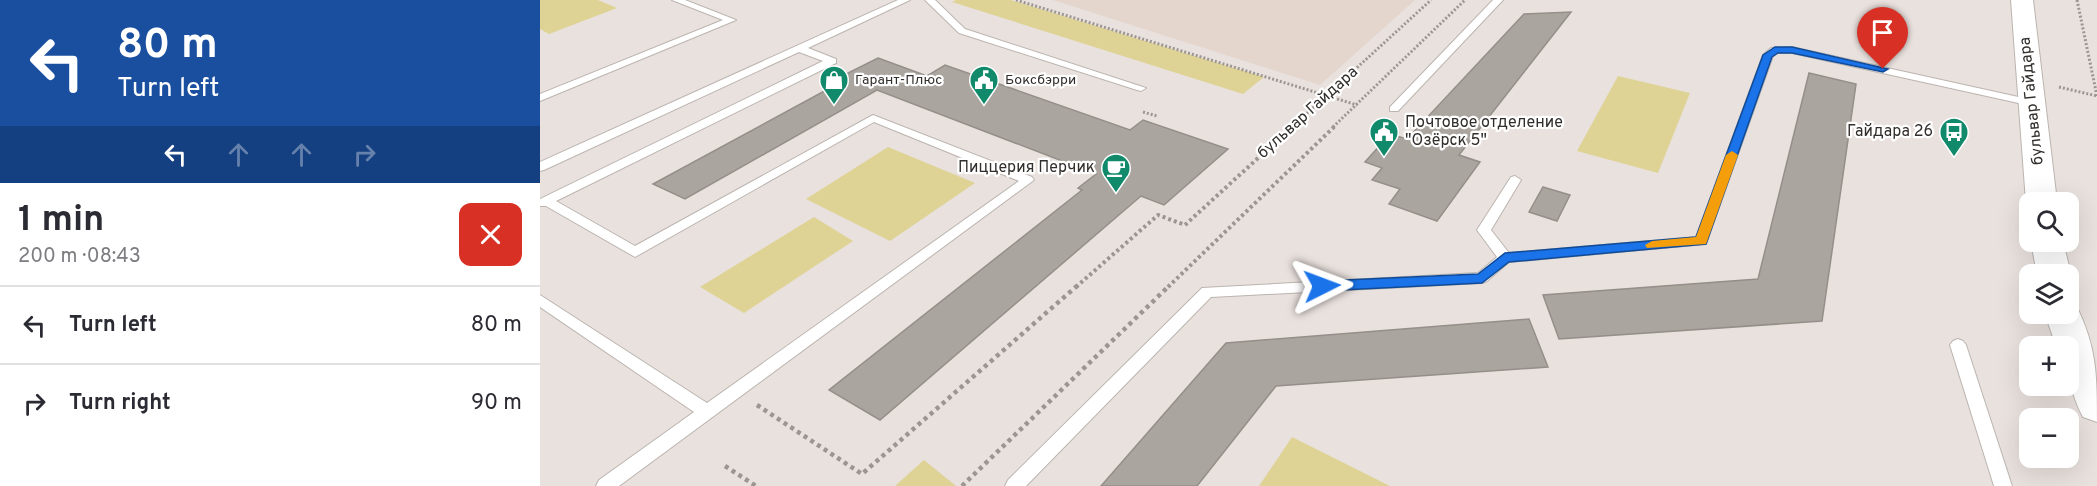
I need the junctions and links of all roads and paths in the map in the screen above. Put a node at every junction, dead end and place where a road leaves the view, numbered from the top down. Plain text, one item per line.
1 (677, 0) edge
2 (905, 0) edge
3 (930, 0) edge
4 (1016, 0) edge
5 (1431, 0) edge
6 (1465, 0) edge
7 (1498, 0) edge
8 (2022, 0) edge
9 (2076, 0) edge
10 (798, 48) junction
11 (1141, 88) dead end
12 (1328, 96) junction
13 (2097, 98) edge
14 (540, 99) edge
15 (2032, 103) junction
16 (1357, 105) junction
17 (1394, 109) dead end
18 (1143, 112) dead end
19 (1158, 116) dead end
20 (540, 167) edge
21 (1515, 180) dead end
22 (2041, 192) edge
23 (544, 203) edge
24 (1505, 258) junction
25 (541, 303) edge
26 (2067, 324) edge
27 (1958, 345) dead end
28 (736, 391) junction
29 (2097, 406) edge
30 (707, 412) junction
31 (724, 466) dead end
32 (605, 486) edge
33 (756, 486) edge
34 (962, 486) edge
35 (1014, 486) edge
36 (2003, 486) edge

1 - 14 lane
2 - 10 lane
3 - 11 lane
4 - 12 path
5 - 12 path, бульвар Гайдара
6 - 16 path
7 - 17 lane
8 - 15 street, бульвар Гайдара
9 - 13 path
10 - 20 lane
10 - 23 lane
12 - 16 path
12 - 28 path, бульвар Гайдара
15 - 22 street, бульвар Гайдара
15 - 24 lane
16 - 34 path
18 - 19 path
21 - 24 lane
23 - 28 lane
24 - 35 lane
25 - 30 lane
26 - 29 street
27 - 36 lane
28 - 30 lane
30 - 32 lane
31 - 33 path

